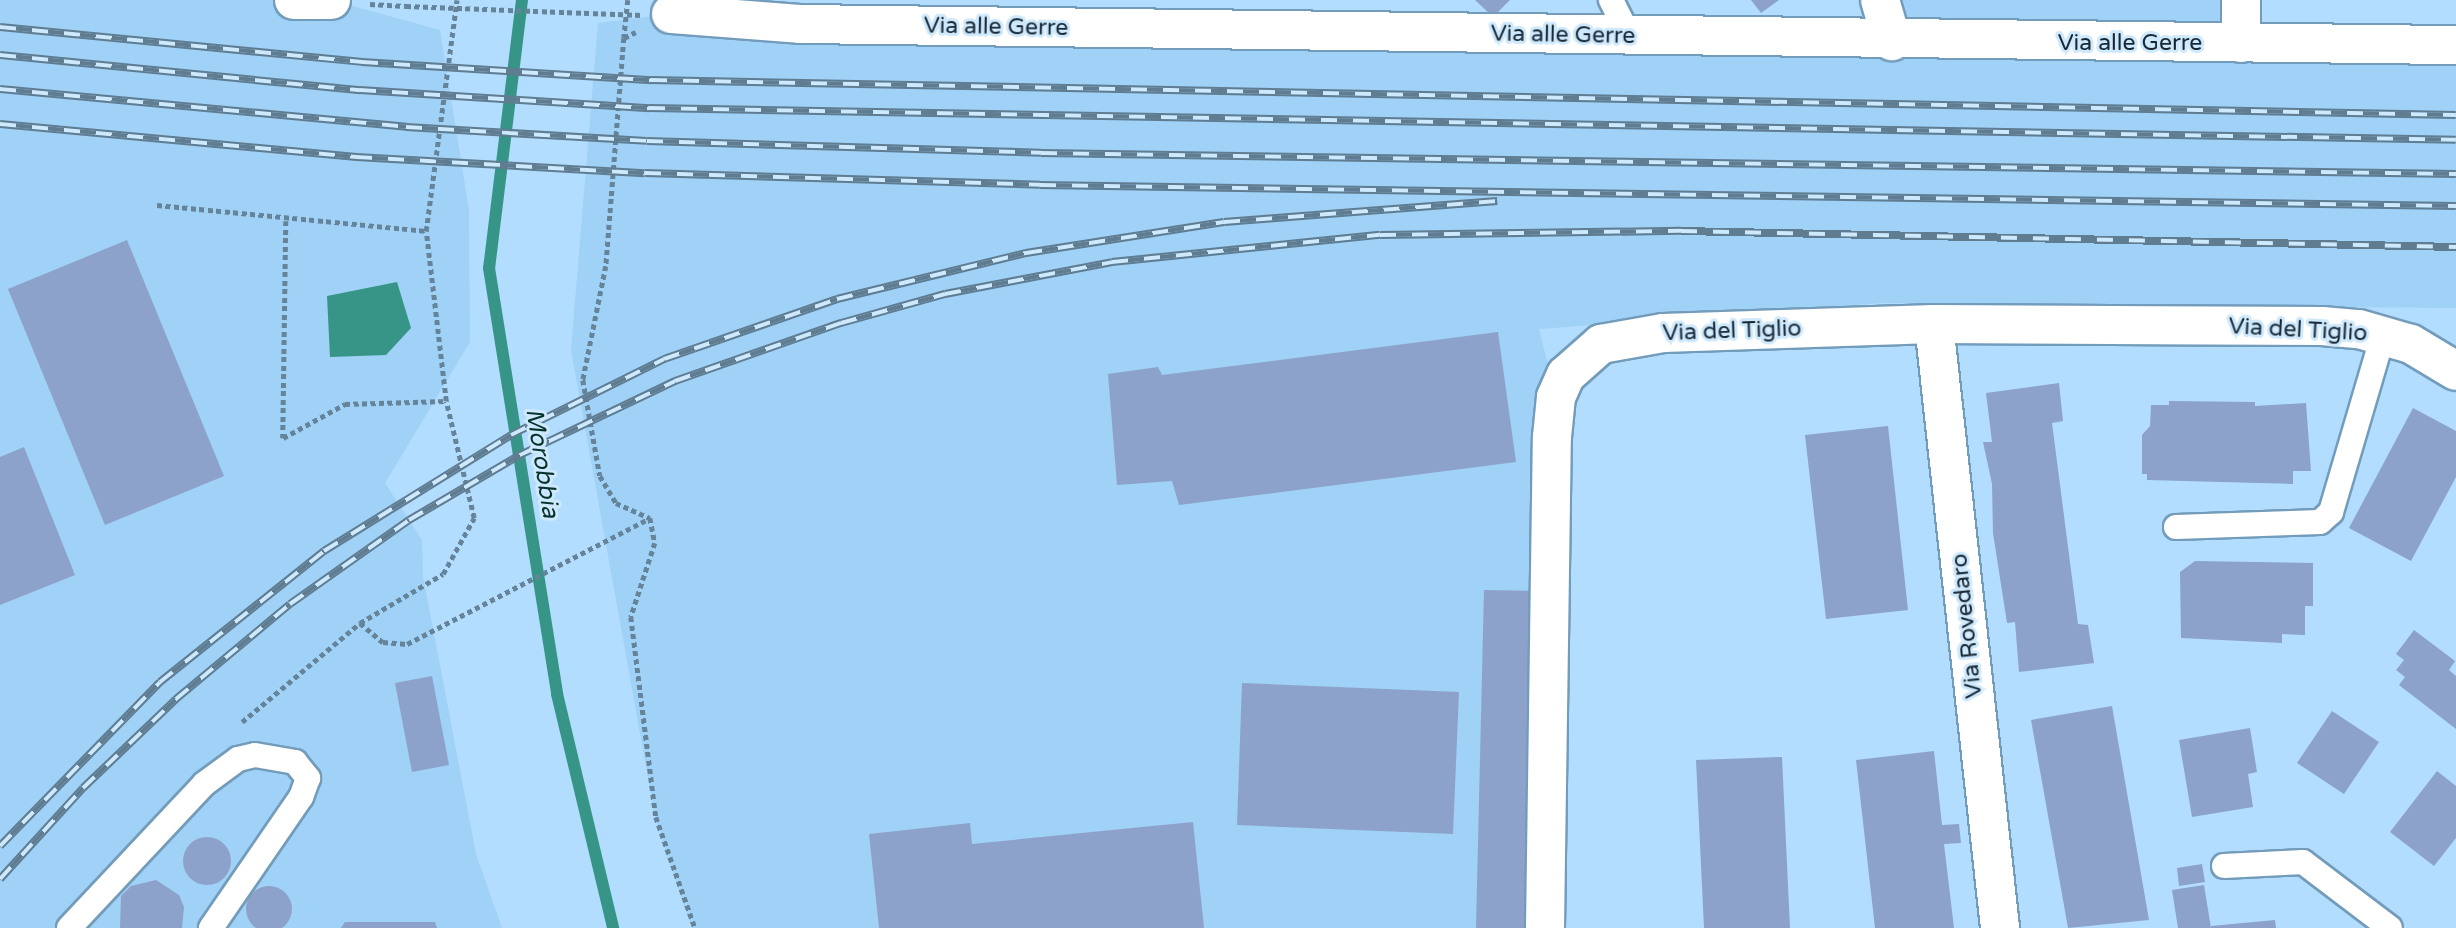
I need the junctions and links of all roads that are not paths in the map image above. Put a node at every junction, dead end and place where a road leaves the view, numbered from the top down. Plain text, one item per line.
1 (294, 0) edge
2 (331, 0) edge
3 (1611, 0) edge
4 (1880, 0) edge
5 (2241, 0) edge
6 (801, 12) edge
7 (657, 15) road end
8 (1629, 36) junction
9 (1892, 41) junction
10 (2241, 43) junction
11 (2456, 46) edge
12 (1934, 324) junction
13 (2383, 335) junction
14 (2456, 371) edge
15 (2176, 527) dead end
16 (2224, 866) dead end
17 (69, 928) edge
18 (211, 928) edge
19 (1545, 928) edge
20 (2000, 928) edge
21 (2389, 928) edge

1 - 2 street
3 - 8 lane
4 - 9 street
5 - 10 street
6 - 7 street, Via alle Gerre
6 - 8 street, Via alle Gerre
8 - 9 street, Via alle Gerre
9 - 10 street, Via alle Gerre
10 - 11 street, Via alle Gerre
12 - 13 street, Via del Tiglio
12 - 19 street, Via del Tiglio
12 - 20 street, Via Rovedaro
13 - 14 street, Via del Tiglio
13 - 15 lane
16 - 21 lane
17 - 18 lane

